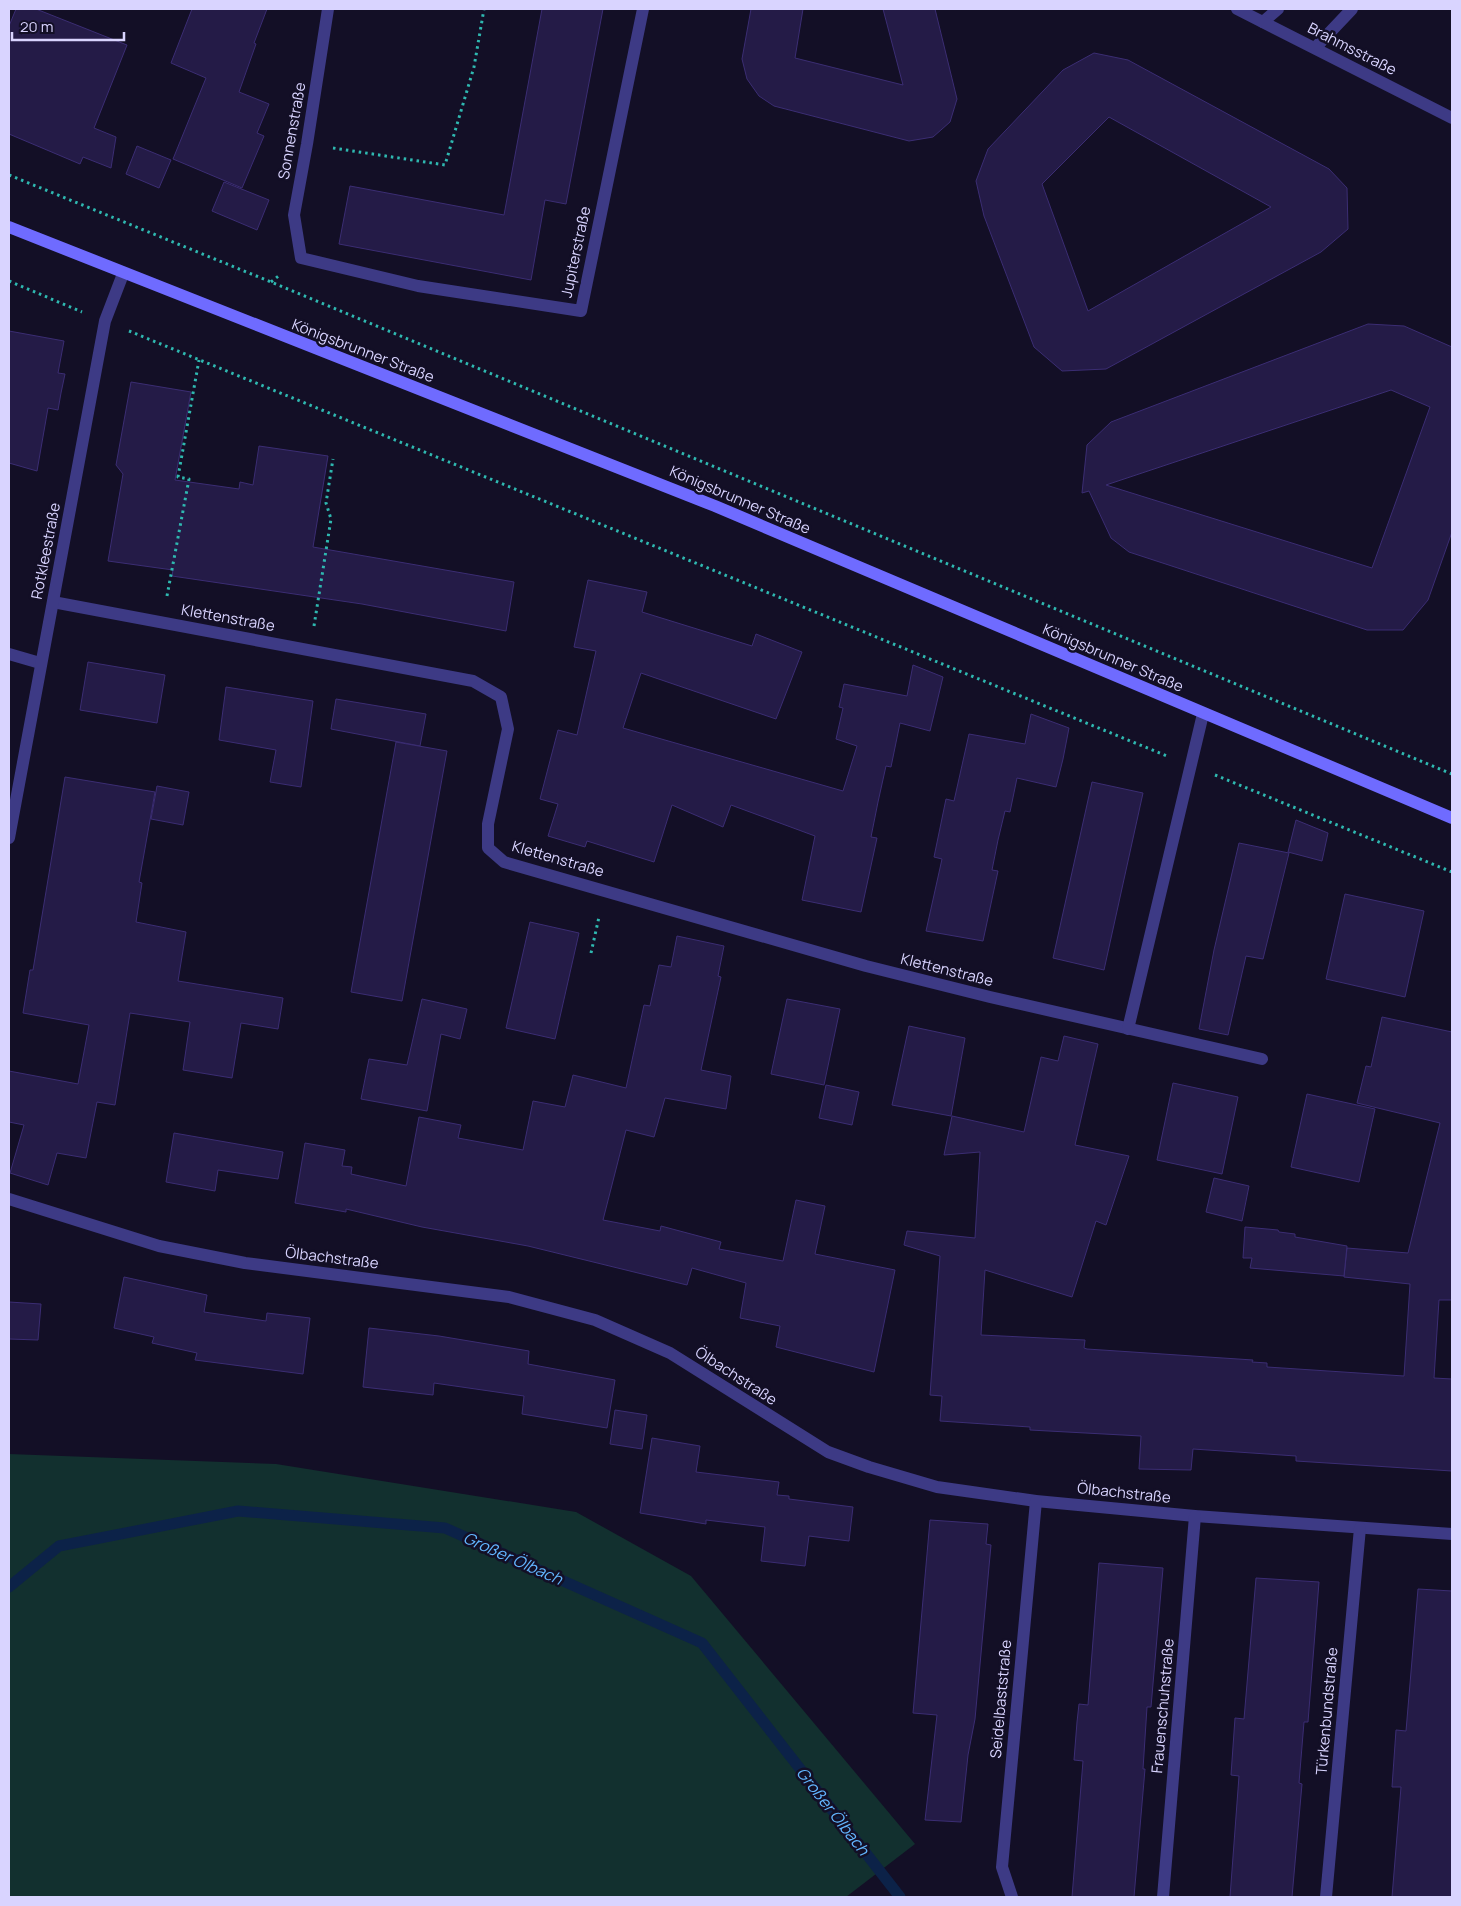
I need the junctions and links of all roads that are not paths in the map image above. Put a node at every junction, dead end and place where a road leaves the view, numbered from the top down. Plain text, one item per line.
1 (328, 9) edge
2 (643, 9) edge
3 (1237, 9) edge
4 (1278, 9) edge
5 (1352, 9) edge
6 (1263, 22) junction
7 (1315, 48) junction
8 (1452, 118) edge
9 (9, 227) edge
10 (301, 258) joint
11 (122, 274) junction
12 (53, 602) junction
13 (9, 654) edge
14 (40, 663) junction
15 (1203, 714) junction
16 (1452, 818) edge
17 (9, 838) edge
18 (1128, 1029) junction
19 (1262, 1059) dead end
20 (9, 1199) edge
21 (1036, 1501) junction
22 (1195, 1516) junction
23 (1360, 1528) junction
24 (1452, 1534) edge
25 (1012, 1897) edge
26 (1163, 1897) edge
27 (1326, 1897) edge

1 - 10 street, Sonnenstraße
2 - 10 street, Jupiterstraße
3 - 6 street, Brahmsstraße
4 - 6 street
5 - 7 street
6 - 7 street, Brahmsstraße
7 - 8 street, Brahmsstraße
9 - 11 main road, Königsbrunner Straße
11 - 12 street, Rotkleestraße
11 - 15 main road, Königsbrunner Straße
12 - 14 street, Rotkleestraße
12 - 18 street, Klettenstraße
13 - 14 street
14 - 17 street, Rotkleestraße
15 - 16 main road, Königsbrunner Straße
15 - 18 street
18 - 19 street, Klettenstraße
20 - 21 street, Ölbachstraße
21 - 22 street, Ölbachstraße
21 - 25 street, Seidelbaststraße
22 - 23 street, Ölbachstraße
22 - 26 street, Frauenschuhstraße
23 - 24 street, Ölbachstraße
23 - 27 street, Türkenbundstraße

